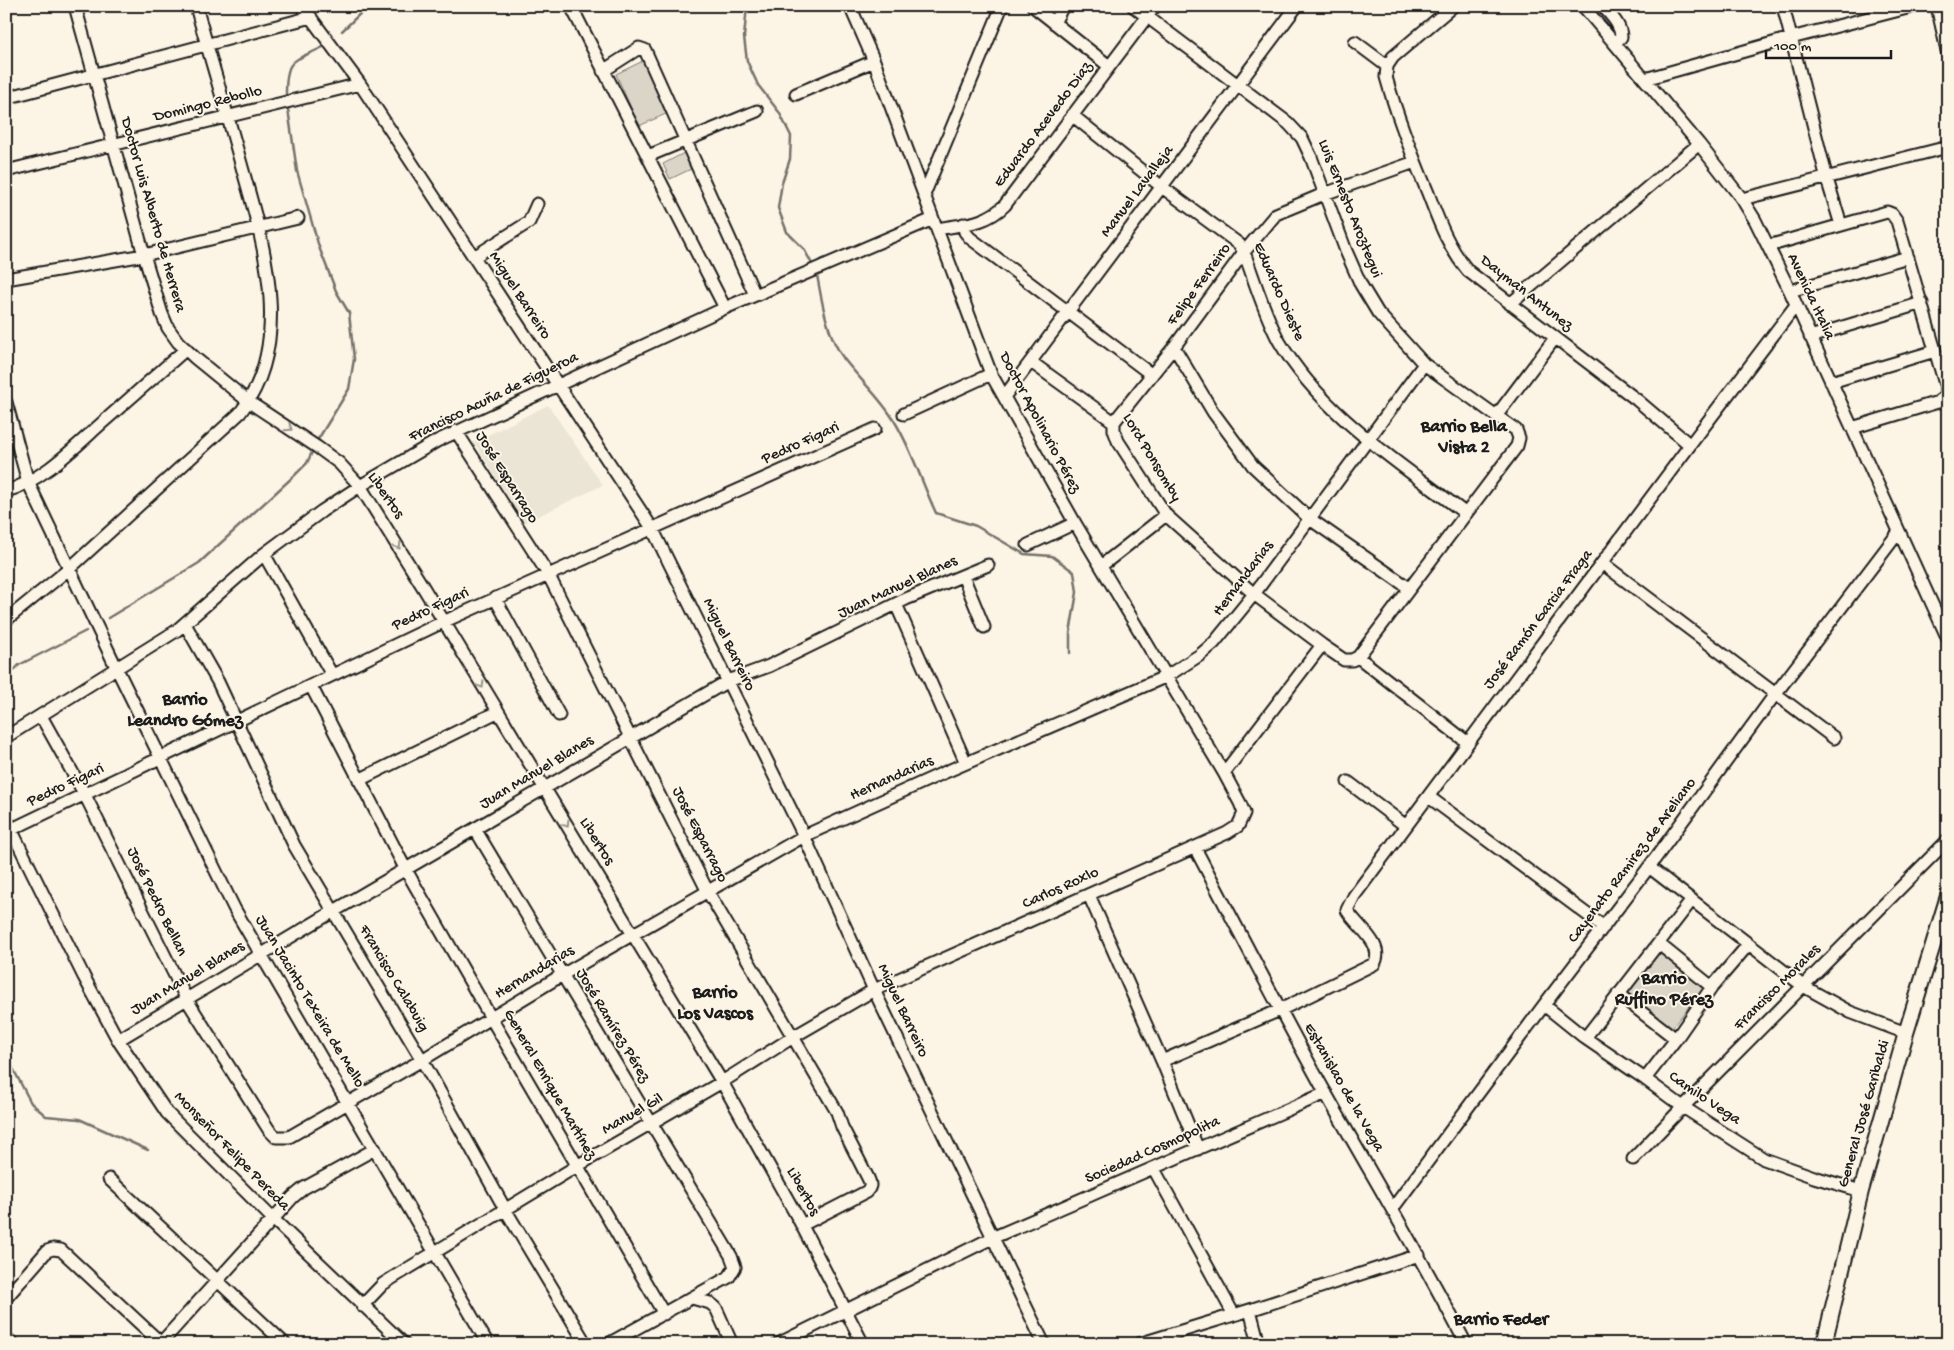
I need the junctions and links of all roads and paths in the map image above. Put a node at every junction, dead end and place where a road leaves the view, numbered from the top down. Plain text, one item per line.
1 (75, 6) edge
2 (196, 6) edge
3 (302, 6) edge
4 (571, 6) edge
5 (850, 6) edge
6 (1002, 6) edge
7 (1033, 6) edge
8 (1063, 6) edge
9 (1133, 6) edge
10 (1154, 6) edge
11 (1297, 6) edge
12 (1453, 6) edge
13 (1583, 6) edge
14 (1603, 6) edge
15 (1783, 6) edge
16 (1915, 6) edge
17 (1937, 6) edge
18 (1147, 16) junction
19 (311, 17) junction
20 (1054, 23) junction
21 (1791, 38) junction
22 (1355, 42) dead end
23 (1615, 43) junction
24 (207, 46) junction
25 (1948, 55) edge
26 (874, 61) junction
27 (1109, 66) junction
28 (1387, 66) junction
29 (603, 71) junction
30 (95, 75) junction
31 (1645, 79) junction
32 (360, 84) junction
33 (1238, 85) junction
34 (796, 94) dead end
35 (6, 98) edge
36 (757, 111) dead end
37 (1072, 115) junction
38 (228, 117) junction
39 (687, 140) junction
40 (114, 144) junction
41 (1699, 144) junction
42 (1948, 147) edge
43 (648, 156) junction
44 (1415, 162) junction
45 (6, 172) edge
46 (1827, 179) junction
47 (1162, 188) junction
48 (1324, 194) junction
49 (924, 195) junction
50 (1742, 199) junction
51 (537, 204) dead end
52 (298, 218) dead end
53 (935, 224) junction
54 (963, 224) junction
55 (1841, 225) junction
56 (258, 227) junction
57 (1768, 246) junction
58 (1244, 252) junction
59 (144, 254) junction
60 (474, 257) junction
61 (1908, 257) junction
62 (6, 279) edge
63 (1790, 291) junction
64 (755, 295) junction
65 (1922, 303) junction
66 (1510, 304) junction
67 (1796, 305) junction
68 (725, 308) junction
69 (1068, 312) junction
70 (1810, 336) junction
71 (1555, 338) junction
72 (1174, 347) junction
73 (186, 349) junction
74 (1935, 351) junction
75 (1031, 362) junction
76 (1424, 364) junction
77 (991, 374) junction
78 (1152, 375) junction
79 (1831, 382) junction
80 (558, 384) junction
81 (1004, 397) junction
82 (6, 402) edge
83 (249, 402) junction
84 (904, 414) dead end
85 (1497, 415) junction
86 (1114, 422) junction
87 (1852, 428) junction
88 (874, 429) dead end
89 (456, 431) junction
90 (1368, 439) junction
91 (1690, 445) junction
92 (28, 482) junction
93 (360, 486) junction
94 (6, 491) edge
95 (1466, 514) junction
96 (1166, 515) junction
97 (1310, 518) junction
98 (1075, 523) junction
99 (652, 528) junction
100 (1898, 533) junction
101 (1028, 544) dead end
102 (264, 554) junction
103 (1602, 563) junction
104 (988, 565) dead end
105 (1101, 566) junction
106 (70, 568) junction
107 (548, 574) junction
108 (962, 576) junction
109 (1410, 588) junction
110 (1254, 594) junction
111 (495, 598) junction
112 (896, 604) junction
113 (6, 620) edge
114 (443, 622) junction
115 (185, 624) junction
116 (984, 628) dead end
117 (1948, 639) edge
118 (1322, 645) junction
119 (1358, 657) junction
120 (117, 669) junction
121 (332, 675) junction
122 (1166, 676) junction
123 (728, 680) junction
124 (311, 686) junction
125 (1776, 693) junction
126 (497, 712) junction
127 (559, 715) dead end
128 (41, 716) junction
129 (237, 722) junction
130 (6, 737) edge
131 (631, 737) junction
132 (1834, 738) dead end
133 (1468, 743) junction
134 (162, 758) junction
135 (966, 763) junction
136 (1224, 773) junction
137 (359, 780) junction
138 (1348, 782) dead end
139 (544, 788) junction
140 (85, 795) junction
141 (1429, 797) junction
142 (1240, 803) joint
143 (1406, 826) junction
144 (8, 827) edge
145 (475, 829) junction
146 (804, 836) junction
147 (1948, 840) edge
148 (1195, 848) junction
149 (1650, 867) junction
150 (406, 870) junction
151 (708, 892) junction
152 (1089, 895) junction
153 (1948, 896) edge
154 (1692, 900) junction
155 (334, 911) junction
156 (1604, 926) junction
157 (634, 934) junction
158 (1659, 944) junction
159 (1748, 944) junction
160 (262, 954) junction
161 (562, 975) junction
162 (1712, 986) junction
163 (1803, 986) junction
164 (874, 990) junction
165 (1618, 994) junction
166 (187, 1000) junction
167 (1544, 1005) junction
168 (1280, 1010) junction
169 (490, 1018) junction
170 (1906, 1033) junction
171 (793, 1037) junction
172 (1585, 1038) junction
173 (1676, 1039) junction
174 (118, 1040) junction
175 (422, 1060) junction
176 (1162, 1061) junction
177 (1645, 1078) junction
178 (722, 1082) junction
179 (1326, 1093) junction
180 (349, 1103) junction
181 (1683, 1107) junction
182 (652, 1123) junction
183 (289, 1137) joint
184 (375, 1149) junction
185 (1198, 1149) junction
186 (1633, 1160) dead end
187 (577, 1166) junction
188 (1154, 1169) junction
189 (109, 1179) dead end
190 (1861, 1191) junction
191 (1393, 1208) junction
192 (505, 1209) junction
193 (273, 1219) junction
194 (802, 1225) junction
195 (992, 1238) junction
196 (434, 1253) junction
197 (1419, 1255) junction
198 (217, 1279) junction
199 (6, 1298) edge
200 (692, 1298) junction
201 (362, 1306) junction
202 (845, 1310) junction
203 (1250, 1310) junction
204 (664, 1314) junction
205 (1234, 1315) junction
206 (6, 1338) edge
207 (161, 1343) edge
208 (13, 1344) edge
209 (285, 1344) edge
210 (404, 1344) edge
211 (488, 1344) edge
212 (586, 1344) edge
213 (608, 1344) edge
214 (732, 1344) edge
215 (778, 1344) edge
216 (863, 1344) edge
217 (1044, 1344) edge
218 (1139, 1344) edge
219 (1259, 1344) edge
220 (1466, 1344) edge
221 (1824, 1344) edge

1 - 30 street, Doctor Luis Alberto de Herrera
2 - 24 street
3 - 19 street, Miguel Barreiro
4 - 29 street
5 - 26 street, Doctor Apolinario Pérez
6 - 49 street
7 - 20 street
8 - 20 street
9 - 18 street, Luis Ernesto Aroztegui
10 - 18 street, Eduardo Acevedo Diaz
11 - 33 street, Manuel Lavalleja
12 - 28 street
13 - 23 street, Avenida Italia
14 - 23 street
15 - 21 street
16 - 21 street
17 - 25 street
18 - 27 street, Eduardo Acevedo Diaz
18 - 33 street, Luis Ernesto Aroztegui
19 - 24 street
19 - 32 street, Miguel Barreiro
20 - 27 street
21 - 31 street
21 - 46 street
22 - 28 street
23 - 31 street, Avenida Italia
24 - 30 street
24 - 38 street
26 - 34 street
26 - 49 street, Doctor Apolinario Pérez
27 - 37 street, Eduardo Acevedo Diaz
28 - 44 street, Dayman Antunez
29 - 39 street
29 - 43 street
30 - 35 street
30 - 40 street, Doctor Luis Alberto de Herrera
31 - 41 street, Avenida Italia
32 - 38 street, Domingo Rebollo
32 - 60 street, Miguel Barreiro
33 - 47 street, Manuel Lavalleja
33 - 48 street, Luis Ernesto Aroztegui
36 - 39 street
37 - 47 street, Eduardo Dieste
37 - 54 street, Eduardo Acevedo Diaz
38 - 40 street, Domingo Rebollo
38 - 56 street
39 - 43 street
39 - 64 street
40 - 45 street, Domingo Rebollo
40 - 59 street, Doctor Luis Alberto de Herrera
41 - 50 street, Avenida Italia
41 - 66 street
42 - 46 street
43 - 68 street
44 - 48 street, Felipe Ferreiro
44 - 66 street, Dayman Antunez
46 - 50 street
46 - 55 street
47 - 58 street, Eduardo Dieste
47 - 69 street, Manuel Lavalleja
48 - 58 street, Felipe Ferreiro
48 - 76 street, Luis Ernesto Aroztegui
49 - 53 street, Doctor Apolinario Pérez
50 - 57 street, Avenida Italia
51 - 60 street
52 - 56 street
53 - 54 street, Eduardo Acevedo Diaz
53 - 64 street, Francisco Acuña de Figueroa
53 - 77 street, Doctor Apolinario Pérez
54 - 69 street
55 - 57 street
55 - 61 street
56 - 59 street
56 - 83 street
57 - 63 street, Avenida Italia
58 - 72 street, Felipe Ferreiro
58 - 90 street, Eduardo Dieste
59 - 62 street
59 - 73 street, Doctor Luis Alberto de Herrera
60 - 80 street, Miguel Barreiro
61 - 63 street
61 - 65 street
63 - 67 street, Avenida Italia
64 - 68 street, Francisco Acuña de Figueroa
65 - 70 street
65 - 74 street
66 - 71 street, Dayman Antunez
67 - 70 street, Avenida Italia
67 - 91 street, José Ramón Garcia Fraga
68 - 80 street, Francisco Acuña de Figueroa
69 - 75 street, Manuel Lavalleja
69 - 78 street
70 - 79 street, Avenida Italia
71 - 85 street
71 - 91 street, Dayman Antunez
72 - 78 street, Felipe Ferreiro
72 - 97 street
73 - 83 street, Doctor Luis Alberto de Herrera
73 - 92 street
74 - 79 street
74 - 87 street
75 - 81 street, Manuel Lavalleja
75 - 86 street, Lord Ponsomby
76 - 85 street, Luis Ernesto Aroztegui
76 - 90 street, Hernandarias
77 - 81 street, Doctor Apolinario Pérez
77 - 84 street
78 - 86 street, Felipe Ferreiro
79 - 87 street, Avenida Italia
80 - 89 street, Francisco Acuña de Figueroa
80 - 99 street, Miguel Barreiro
81 - 98 street, Doctor Apolinario Pérez
82 - 92 street, Juan Jacinto Texeira de Mello
83 -> 93 street, Libertos
83 - 106 street
85 - 95 street, Luis Ernesto Aroztegui
86 - 96 street, Lord Ponsomby
87 - 100 street, Avenida Italia
88 - 99 street, Pedro Figari
89 - 93 street, Francisco Acuña de Figueroa
89 - 107 street, José Esparrago
90 - 95 street, Eduardo Dieste
90 - 97 street, Hernandarias
91 - 103 street, José Ramón Garcia Fraga
92 - 94 street
92 - 106 street, Juan Jacinto Texeira de Mello
93 - 102 street, Francisco Acuña de Figueroa
93 -> 114 street, Libertos
95 - 109 street
96 - 105 street
96 - 110 street, Lord Ponsomby
97 - 109 street
97 - 110 street, Hernandarias
98 - 101 street
98 - 105 street, Doctor Apolinario Pérez
99 - 107 street, Pedro Figari
99 - 123 street, Miguel Barreiro
100 - 117 street, Avenida Italia
100 - 125 street, Cayenato Ramirez de Areliano
102 - 115 street, Francisco Acuña de Figueroa
102 - 121 street
103 - 125 street
103 - 133 street, José Ramón Garcia Fraga
104 - 108 street, Juan Manuel Blanes
105 - 122 street, Doctor Apolinario Pérez
106 - 113 street
106 - 120 street, Juan Jacinto Texeira de Mello
107 - 111 street, Pedro Figari
107 - 131 street, José Esparrago
108 - 112 street, Juan Manuel Blanes
108 - 116 street
109 - 119 street
110 - 118 street, Lord Ponsomby
110 - 122 street, Hernandarias
111 - 114 street, Pedro Figari
111 - 127 street
112 - 123 street, Juan Manuel Blanes
112 - 135 street
114 - 121 street, Pedro Figari
114 -> 126 street, Libertos
115 - 120 street, Francisco Acuña de Figueroa
115 - 129 street, Francisco Calabuig
118 - 119 street, Lord Ponsomby
118 - 136 street
119 - 133 street
120 - 128 street, Francisco Acuña de Figueroa
120 - 134 street, Juan Jacinto Texeira de Mello
121 - 124 street, Pedro Figari
122 - 135 street, Hernandarias
122 - 136 street, Doctor Apolinario Pérez
123 - 131 street, Juan Manuel Blanes
123 - 146 street, Miguel Barreiro
124 - 129 street, Pedro Figari
124 - 137 street, General Enrique Martínez
125 - 132 street
125 - 149 street, Cayenato Ramirez de Areliano
126 - 137 street
126 - 139 street, Libertos
128 - 130 street, Francisco Acuña de Figueroa
128 - 140 street, José Pedro Bellan
129 - 134 street, Pedro Figari
129 - 155 street, Francisco Calabuig
131 - 139 street, Juan Manuel Blanes
131 - 151 street, José Esparrago
133 - 141 street, José Ramón Garcia Fraga
134 - 140 street, Pedro Figari
134 - 160 street, Juan Jacinto Texeira de Mello
135 - 146 street, Hernandarias
136 - 142 street, Doctor Apolinario Pérez
137 - 150 street, General Enrique Martínez
138 - 143 street
139 - 145 street, Juan Manuel Blanes
139 -> 157 street, Libertos
140 - 144 street, Pedro Figari
140 - 166 street, José Pedro Bellan
141 - 143 street, José Ramón Garcia Fraga
141 - 156 street
142 - 148 street, Carlos Roxlo
143 - 168 street, José Ramón Garcia Fraga
144 - 174 street, Monseñor Felipe Pereda
145 - 150 street, Juan Manuel Blanes
145 - 161 street, José Ramírez Pérez
146 - 151 street, Hernandarias
146 - 164 street, Miguel Barreiro
147 - 163 street, Francisco Morales
148 - 152 street, Carlos Roxlo
148 - 168 street, Estanislao de la Vega
149 - 154 street
149 - 156 street, Cayenato Ramirez de Areliano
150 - 155 street, Juan Manuel Blanes
150 - 169 street, General Enrique Martínez
151 - 157 street, Hernandarias
151 - 171 street, José Esparrago
152 - 164 street, Carlos Roxlo
152 - 176 street
153 - 170 main road, General José Garibaldi
154 - 158 street
154 - 159 street
155 - 160 street, Juan Manuel Blanes
155 - 175 street, Francisco Calabuig
156 - 167 street, Cayenato Ramirez de Areliano
157 - 161 street, Hernandarias
157 - 178 street, Libertos
158 - 162 street
158 - 165 street
159 - 162 street
159 - 163 street
160 - 166 street, Juan Manuel Blanes
160 - 180 street, Juan Jacinto Texeira de Mello
161 - 169 street, Hernandarias
161 - 182 street, José Ramírez Pérez
162 - 173 street
163 - 170 street
163 - 181 street, Francisco Morales
164 - 171 street, Manuel Gil
164 - 195 street, Miguel Barreiro
165 - 172 street
165 - 173 street
166 - 174 street, Juan Manuel Blanes
166 - 183 street, José Pedro Bellan
167 - 172 street, Camilo Vega
167 - 191 street, Cayenato Ramirez de Areliano
168 - 176 street
168 - 179 street, Estanislao de la Vega
169 - 175 street, Hernandarias
169 - 187 street, General Enrique Martínez
170 - 190 main road, General José Garibaldi
171 - 178 street, Manuel Gil
171 - 194 street, José Esparrago
172 - 177 street, Camilo Vega
173 - 177 street
174 - 193 street, Monseñor Felipe Pereda
175 - 180 street, Hernandarias
175 - 192 street, Francisco Calabuig
176 - 185 street
177 - 181 street, Camilo Vega
178 - 182 street, Manuel Gil
178 - 194 street, Libertos
179 - 185 street, Sociedad Cosmopolita
179 - 191 street, Estanislao de la Vega
180 - 183 street, Hernandarias
180 - 184 street, Juan Jacinto Texeira de Mello
181 - 186 street, Francisco Morales
181 - 190 street, Camilo Vega
182 - 187 street, Manuel Gil
182 - 200 street, José Ramírez Pérez
184 - 193 street
184 - 196 street, Juan Jacinto Texeira de Mello
185 - 188 street, Sociedad Cosmopolita
187 - 192 street, Manuel Gil
187 - 204 street, General Enrique Martínez
188 - 195 street, Sociedad Cosmopolita
188 - 205 street
189 - 198 street
190 - 221 main road, General José Garibaldi
191 - 197 street, Estanislao de la Vega
192 - 196 street, Manuel Gil
192 - 212 street, Francisco Calabuig
193 - 198 street
193 - 201 street, Monseñor Felipe Pereda
194 - 202 street, Libertos
195 - 202 street, Sociedad Cosmopolita
195 - 217 street, Miguel Barreiro
196 - 201 street, Manuel Gil
196 - 211 street, Juan Jacinto Texeira de Mello
197 - 203 street
197 - 220 street, Estanislao de la Vega
198 - 207 street
198 - 209 street
199 - 207 street
200 - 204 street
200 - 214 street
201 - 210 street, Monseñor Felipe Pereda
202 - 215 street, Sociedad Cosmopolita
202 - 216 street, Libertos
203 - 205 street
203 - 219 street
204 - 213 street
205 - 218 street
206 - 208 street

